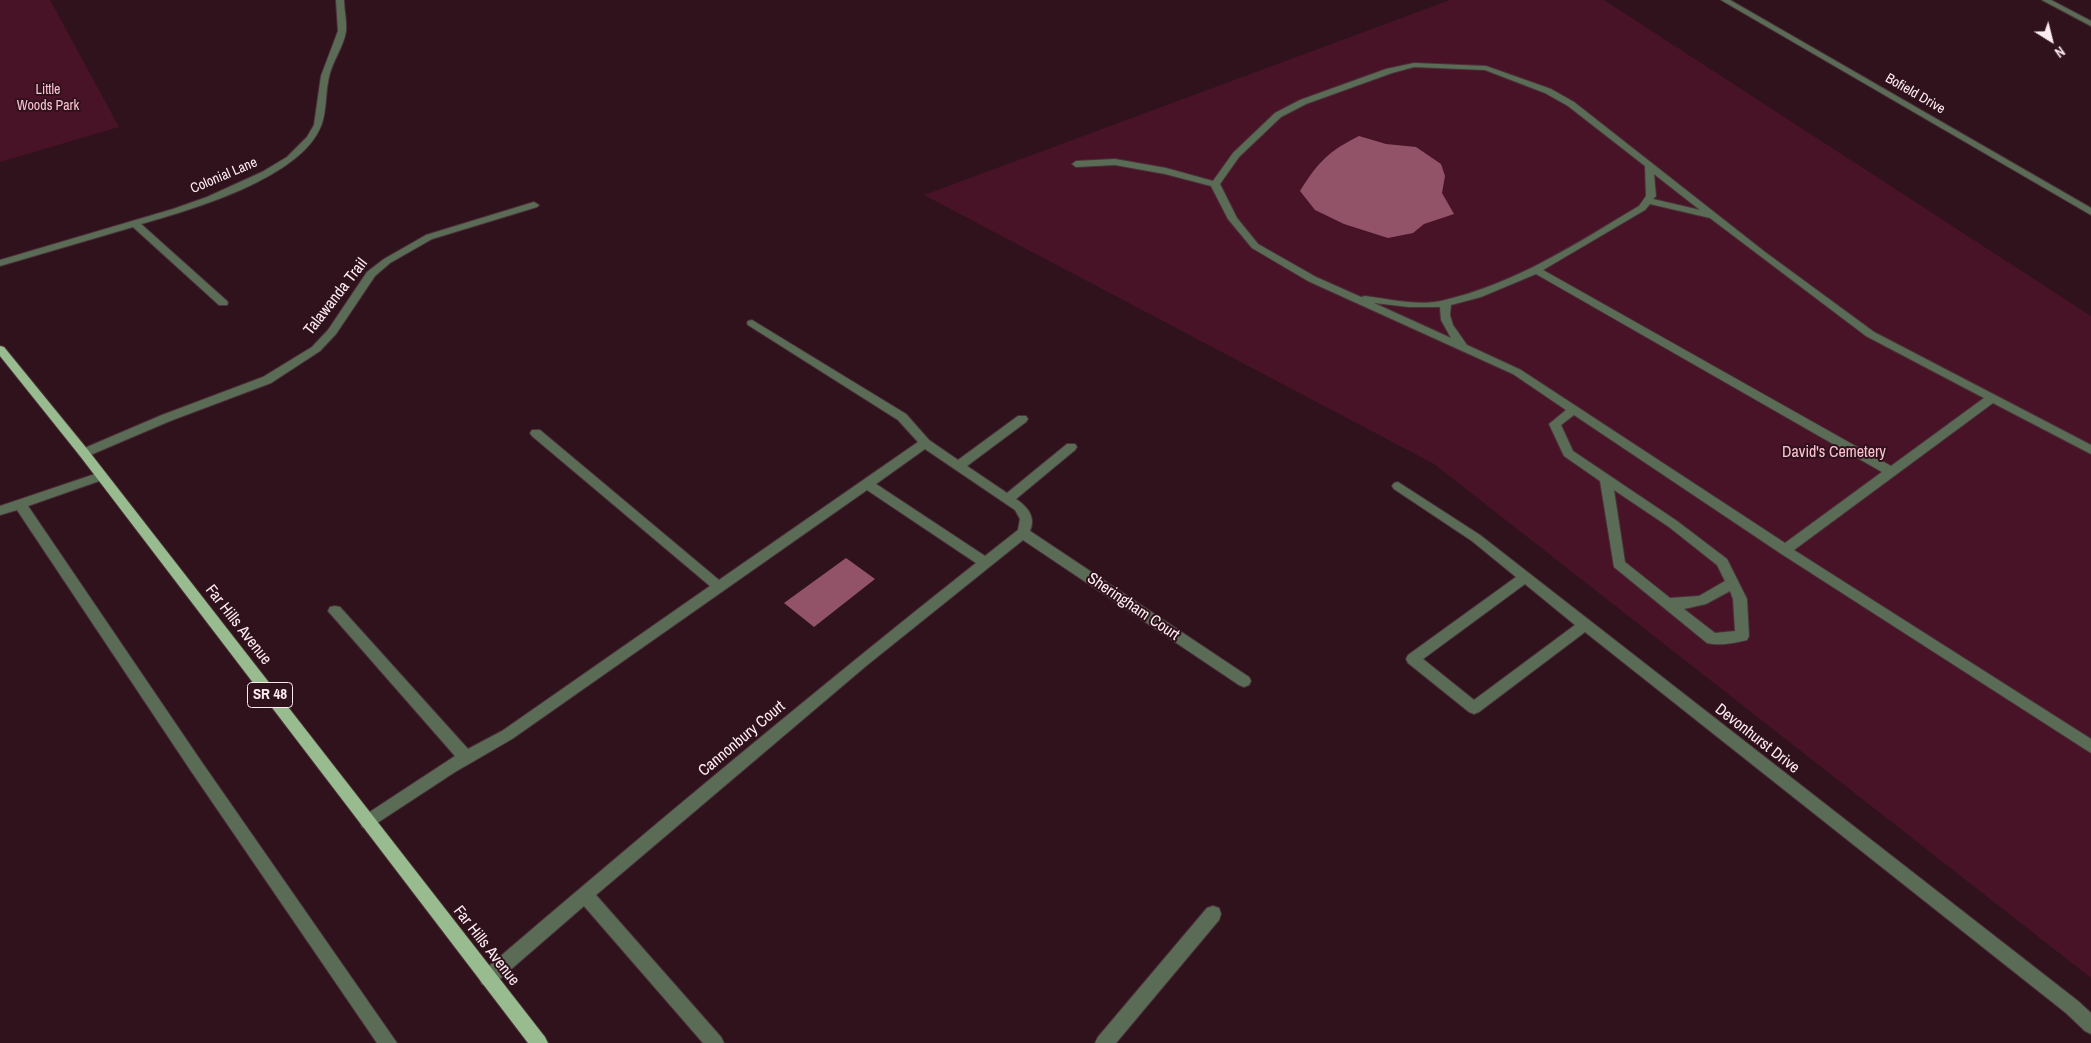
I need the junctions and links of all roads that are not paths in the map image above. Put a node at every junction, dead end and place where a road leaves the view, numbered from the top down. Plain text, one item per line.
1 (340, 0) edge
2 (1725, 0) edge
3 (2046, 0) edge
4 (2091, 24) edge
5 (1076, 164) dead end
6 (1649, 164) junction
7 (1215, 184) junction
8 (1648, 201) junction
9 (534, 204) dead end
10 (2091, 212) edge
11 (1714, 216) junction
12 (134, 223) junction
13 (0, 263) edge
14 (1536, 270) junction
15 (1353, 297) junction
16 (1446, 302) junction
17 (223, 303) dead end
18 (752, 322) dead end
19 (1463, 347) junction
20 (0, 349) edge
21 (1992, 398) junction
22 (1574, 410) junction
23 (1022, 419) dead end
24 (536, 433) dead end
25 (925, 443) junction
26 (1070, 447) dead end
27 (2091, 450) edge
28 (84, 454) junction
29 (958, 466) junction
30 (1891, 472) junction
31 (101, 476) junction
32 (1606, 479) junction
33 (866, 483) junction
34 (1398, 486) dead end
35 (1008, 499) junction
36 (20, 504) junction
37 (0, 511) edge
38 (1022, 533) junction
39 (1785, 550) junction
40 (985, 563) junction
41 (1526, 577) junction
42 (1732, 583) junction
43 (718, 586) junction
44 (1667, 603) junction
45 (335, 611) dead end
46 (1586, 624) junction
47 (1244, 681) dead end
48 (2091, 747) edge
49 (466, 758) junction
50 (368, 822) junction
51 (585, 895) junction
52 (1213, 914) dead end
53 (488, 978) junction
54 (2091, 1025) edge
55 (388, 1043) edge
56 (539, 1043) edge
57 (715, 1043) edge
58 (1104, 1043) edge

1 - 12 street, Colonial Lane
2 - 10 street, Bofield Drive
3 - 4 street
5 - 7 street
6 - 7 street
6 - 8 street
6 - 11 street
7 - 15 street
8 - 11 street
8 - 14 street
9 - 28 street, Talawanda Trail
11 - 21 street
12 - 13 street, Colonial Lane
12 - 17 street
14 - 16 street
14 - 30 street
15 - 16 street
15 - 19 street
16 - 19 street
18 - 25 street
19 - 22 street
20 - 28 main road, Far Hills Avenue / SR 48
21 - 27 street
21 - 30 street
22 - 32 street
22 - 39 street
23 - 29 street
24 - 43 street
25 - 29 street
25 - 33 street
26 - 35 street
28 - 31 main road, Far Hills Avenue / SR 48
29 - 35 street
30 - 39 street
31 - 36 street
31 - 50 main road, Far Hills Avenue / SR 48
32 - 42 street
32 - 44 street
33 - 40 street
33 - 43 street
34 - 41 street, Devonhurst Drive
35 - 38 street
36 - 37 street
36 - 55 street
38 - 40 street, Cannonbury Court
38 - 47 street, Sheringham Court
39 - 48 street
40 - 51 street, Cannonbury Court
41 - 46 street, Devonhurst Drive
41 - 46 street
42 - 44 street
42 - 44 street
43 - 49 street
45 - 49 street
46 - 54 street, Devonhurst Drive
49 - 50 street
50 - 53 main road, Far Hills Avenue / SR 48
51 - 53 street, Cannonbury Court
51 - 57 street
52 - 58 street
53 - 56 main road, Far Hills Avenue / SR 48

